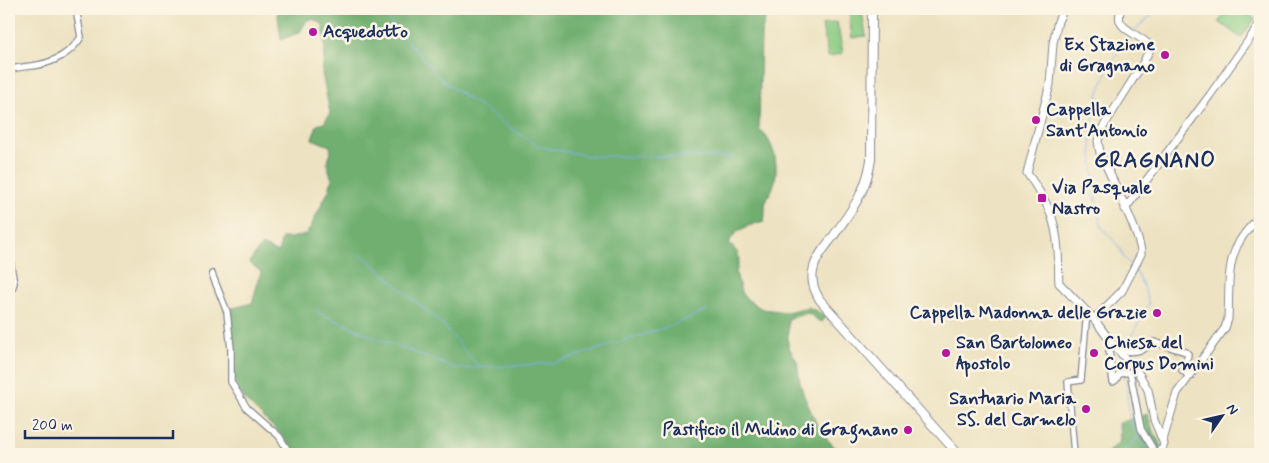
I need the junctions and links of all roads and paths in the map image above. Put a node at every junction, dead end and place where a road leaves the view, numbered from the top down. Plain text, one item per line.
1 (76, 9) edge
2 (872, 9) edge
3 (1064, 9) edge
4 (1121, 9) edge
5 (1260, 24) edge
6 (9, 72) edge
7 (1125, 209) junction
8 (1260, 217) edge
9 (9, 256) edge
10 (212, 274) dead end
11 (9, 298) edge
12 (1087, 312) junction
13 (1094, 319) junction
14 (1111, 342) junction
15 (1119, 350) junction
16 (1190, 377) junction
17 (1167, 422) junction
18 (1156, 423) junction
19 (1163, 440) junction
20 (1157, 452) edge
21 (290, 454) edge
22 (958, 454) edge
23 (1074, 454) edge

1 - 6 street
2 - 22 main road
3 - 12 street
4 - 7 street
5 - 7 street
7 - 13 street
8 - 16 street
9 - 11 street
10 - 21 street
12 - 13 street
12 - 23 street
13 - 14 street
14 - 15 street
14 - 20 street
15 - 16 street
15 - 18 street
16 - 17 street
17 - 18 street
17 - 19 street
18 - 19 street
19 - 20 street

